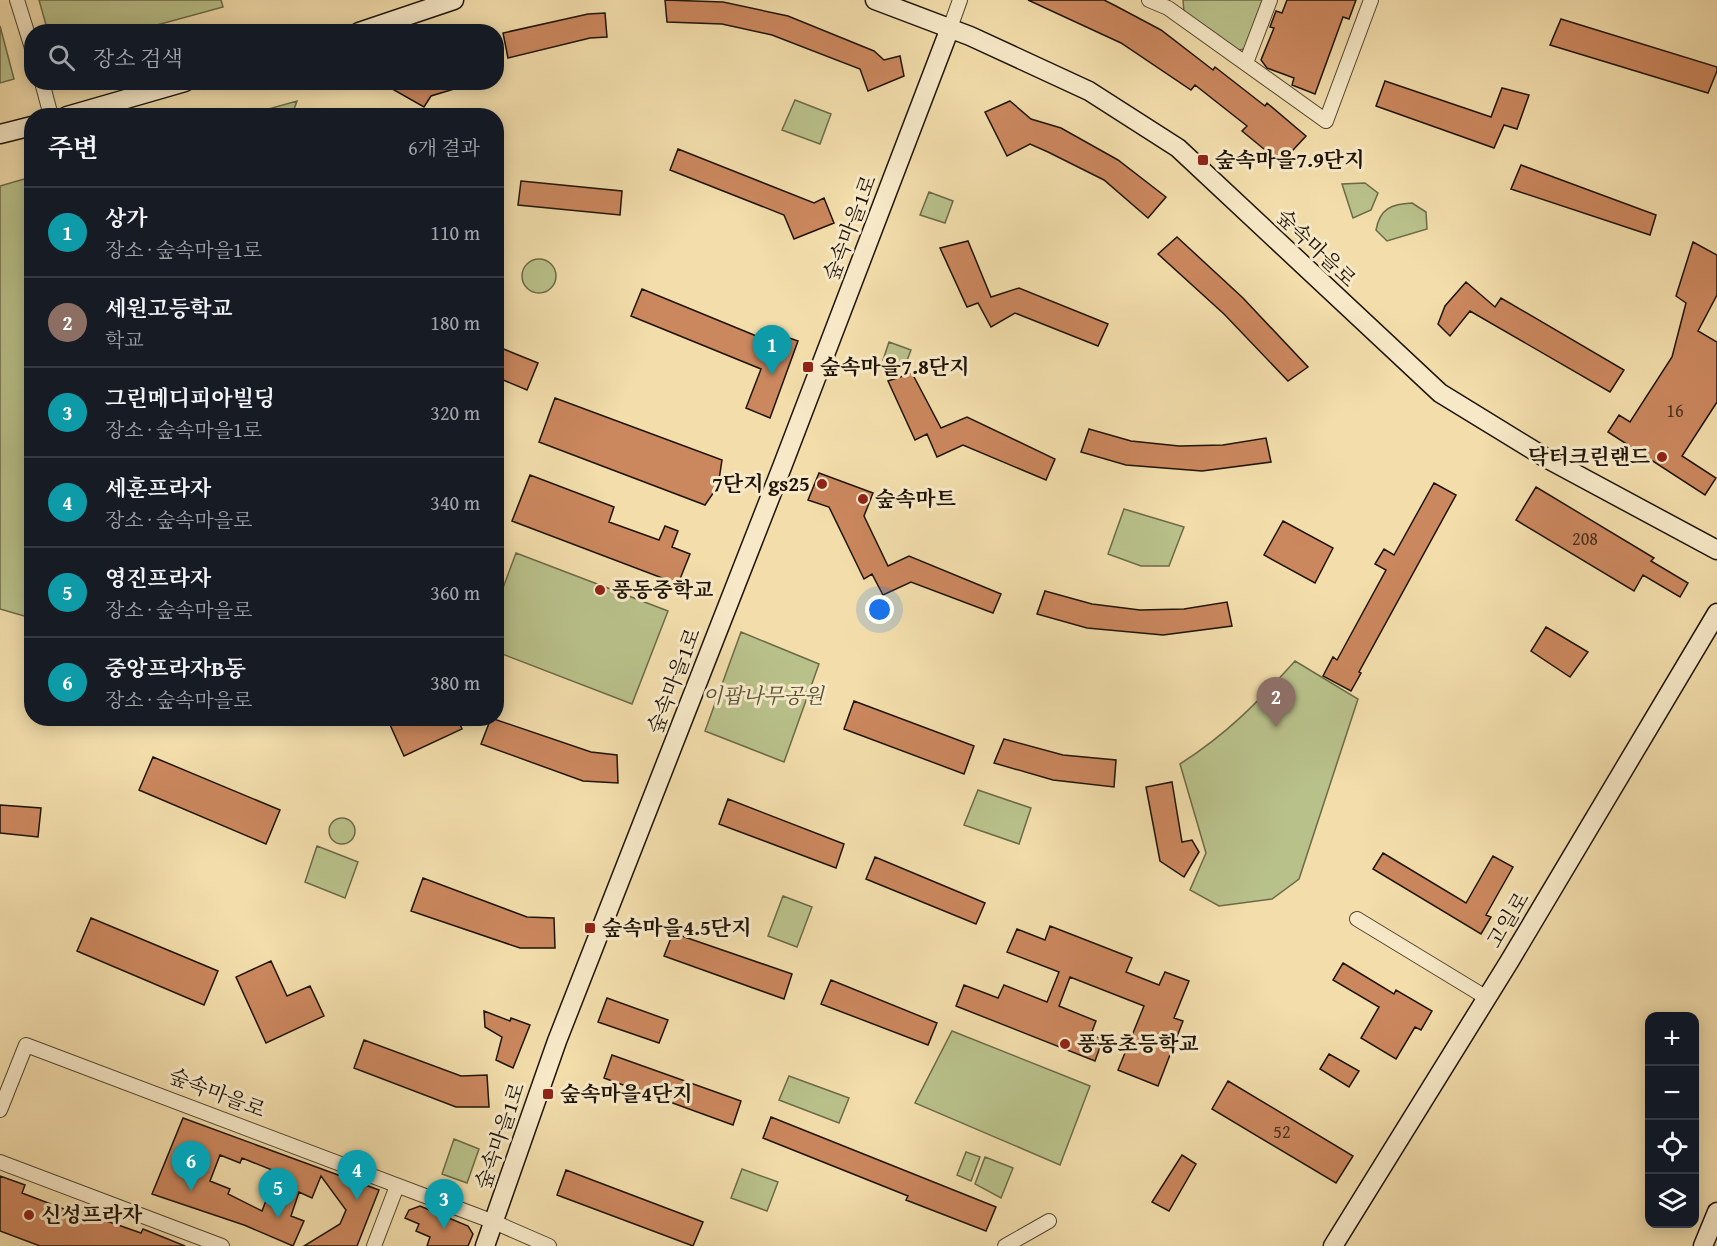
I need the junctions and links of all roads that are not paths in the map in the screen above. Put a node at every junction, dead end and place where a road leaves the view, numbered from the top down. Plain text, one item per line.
1 (17, 0) edge
2 (454, 0) edge
3 (875, 0) edge
4 (960, 0) edge
5 (1149, 0) edge
6 (1270, 0) edge
7 (1371, 0) edge
8 (1169, 4) edge
9 (24, 24) edge
10 (383, 24) edge
11 (950, 28) junction
12 (1246, 63) junction
13 (44, 90) edge
14 (157, 90) edge
15 (49, 108) edge
16 (96, 108) edge
17 (24, 128) edge
18 (0, 134) edge
19 (1717, 550) edge
20 (1717, 613) edge
21 (1357, 919) dead end
22 (1487, 998) junction
23 (0, 1110) edge
24 (0, 1162) edge
25 (397, 1186) junction
26 (1717, 1212) edge
27 (1049, 1221) dead end
28 (494, 1222) junction
29 (222, 1246) edge
30 (375, 1246) edge
31 (484, 1246) edge
32 (549, 1246) edge
33 (1005, 1246) edge
34 (1333, 1246) edge
35 (1703, 1246) edge

1 - 9 street
2 - 10 main road
3 - 11 main road, 숲속마을로
4 - 11 street, 숲속마을1로
5 - 8 street
6 - 12 street
7 - 12 street
8 - 12 street
11 - 19 main road, 숲속마을로
11 - 28 main road, 숲속마을1로
13 - 15 street
14 - 16 main road
17 - 18 main road
20 - 22 main road, 고일로
21 - 22 street
22 - 34 main road, 고일로
23 - 25 street, 숲속마을로
24 - 29 street
25 - 28 street
25 - 30 street
26 - 35 main road
27 - 33 street
28 - 31 main road, 숲속마을1로
28 - 32 street

